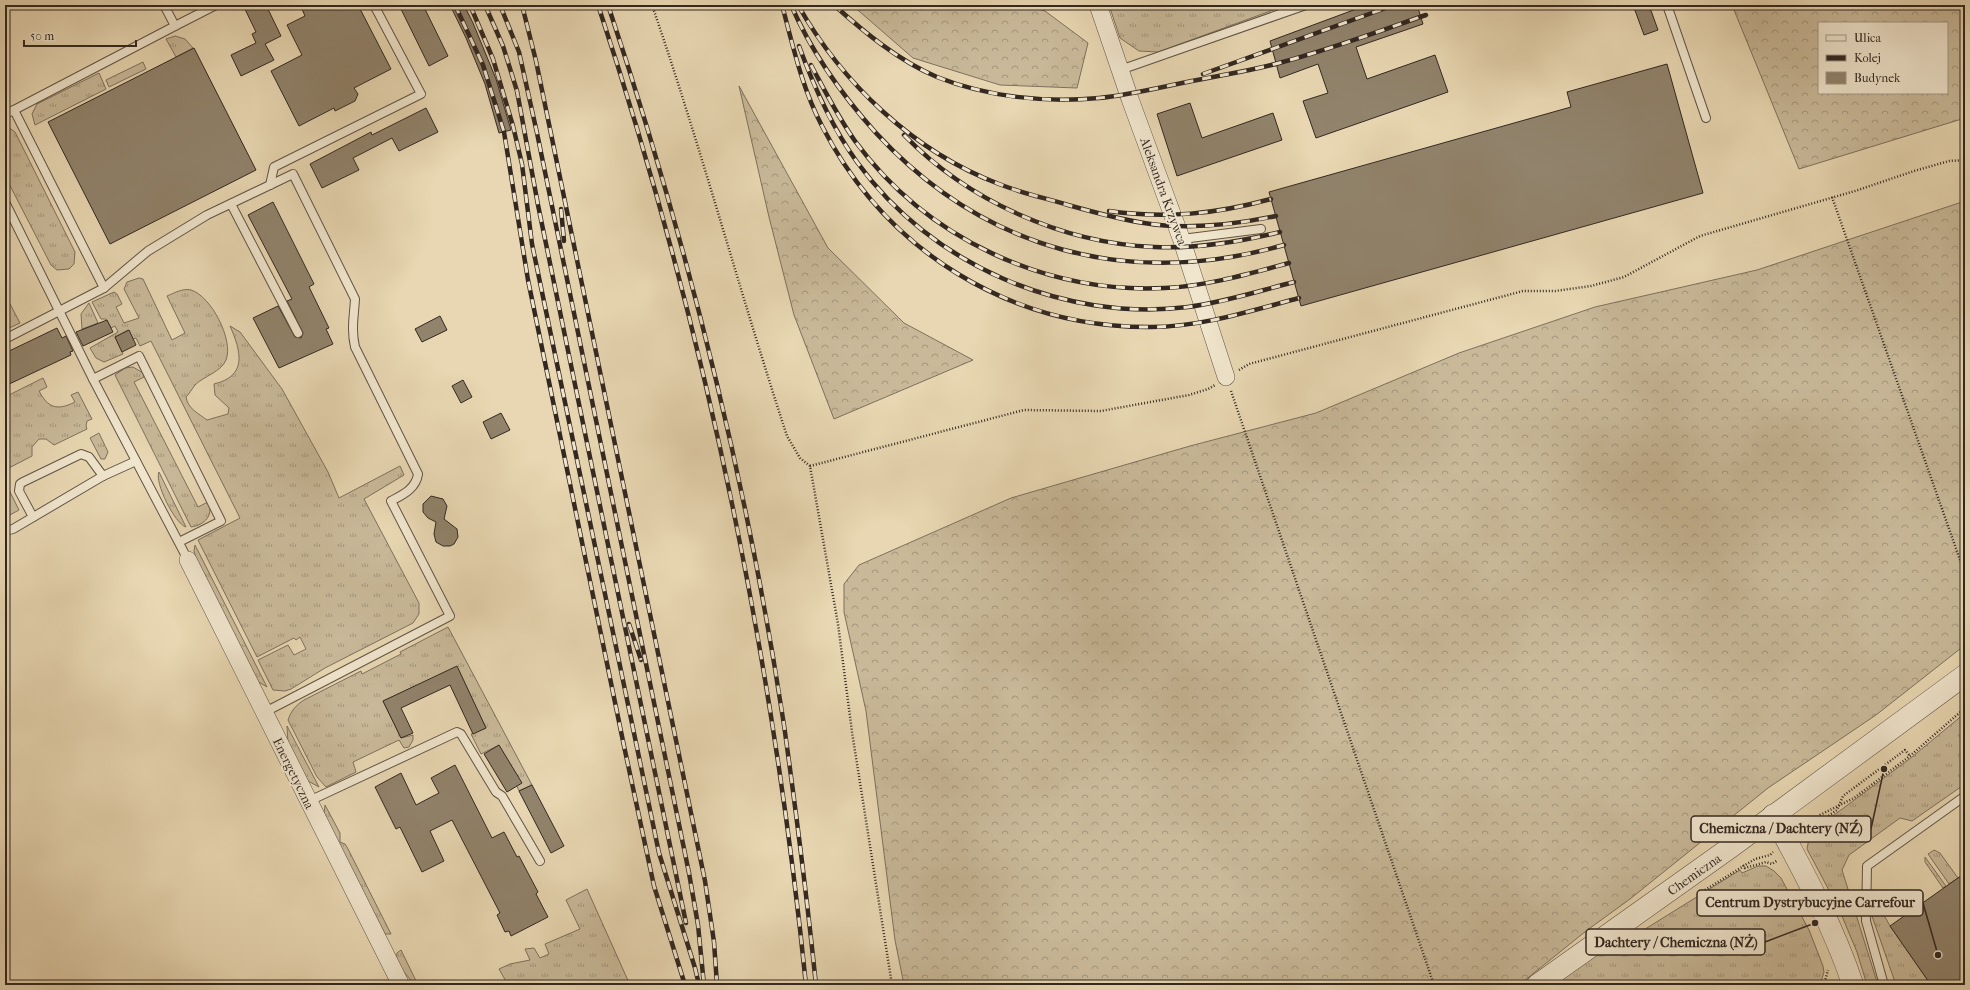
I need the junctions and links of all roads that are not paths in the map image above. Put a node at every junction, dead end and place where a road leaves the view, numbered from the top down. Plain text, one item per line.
1 (164, 5) edge
2 (216, 5) edge
3 (374, 5) edge
4 (1098, 5) edge
5 (1306, 5) edge
6 (1667, 5) edge
7 (175, 26) junction
8 (1120, 70) junction
9 (14, 110) junction
10 (5, 114) edge
11 (1706, 118) dead end
12 (270, 185) junction
13 (5, 202) edge
14 (231, 204) junction
15 (1261, 229) dead end
16 (1182, 239) junction
17 (104, 288) junction
18 (60, 310) junction
19 (298, 333) dead end
20 (5, 339) edge
21 (1226, 377) road end
22 (93, 379) junction
23 (136, 461) junction
24 (103, 476) junction
25 (33, 518) junction
26 (5, 531) edge
27 (179, 542) junction
28 (188, 560) joint
29 (1965, 675) edge
30 (265, 712) junction
31 (1965, 796) edge
32 (308, 801) junction
33 (1773, 815) junction
34 (540, 861) dead end
35 (401, 985) edge
36 (1537, 985) edge
37 (1853, 985) edge
38 (1884, 985) edge

1 - 7 lane
2 - 7 lane
3 - 12 lane
4 - 8 street, Aleksandra Krzywca
5 - 8 lane
6 - 11 lane
7 - 9 lane
8 - 16 street, Aleksandra Krzywca
9 - 10 lane
9 - 17 lane
12 - 14 lane
12 - 30 lane
13 - 18 lane
14 - 17 lane
14 - 19 lane
15 - 16 lane
16 - 21 street, Aleksandra Krzywca
17 - 18 lane
18 - 20 lane
18 - 22 lane
22 - 23 lane
22 - 27 lane
23 - 24 lane
23 - 27 lane
24 - 25 lane
24 - 25 lane
25 - 26 lane
27 - 28 lane
28 - 30 street, Energetyczna
29 - 33 street, Chemiczna
30 - 32 street, Energetyczna
31 - 38 lane
32 - 34 lane
32 - 35 street, Energetyczna
33 - 36 street, Chemiczna
33 - 37 street

